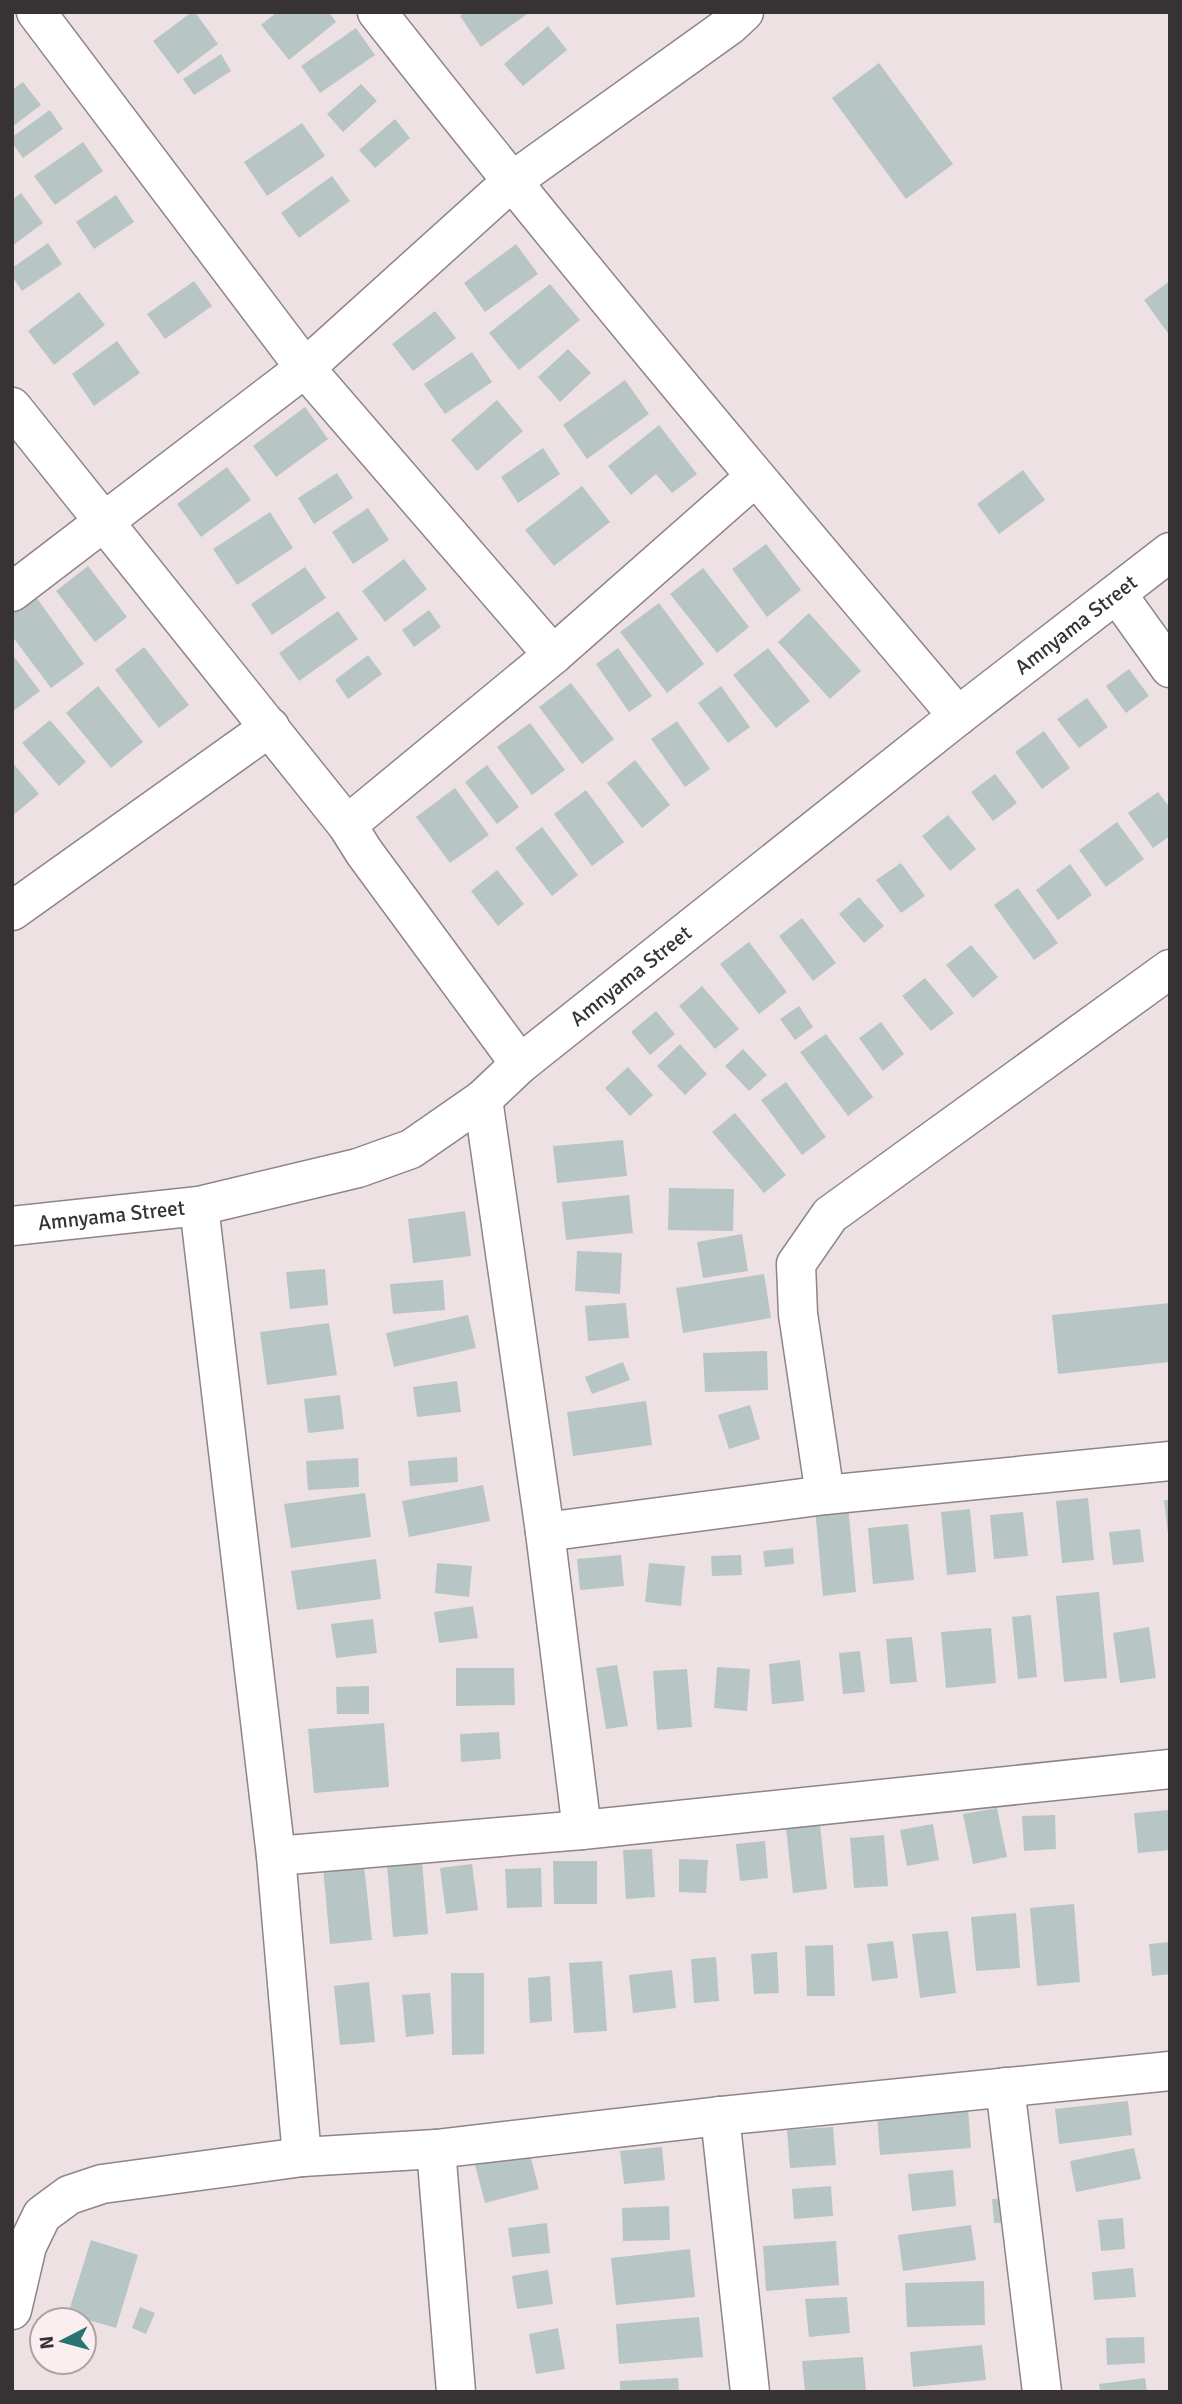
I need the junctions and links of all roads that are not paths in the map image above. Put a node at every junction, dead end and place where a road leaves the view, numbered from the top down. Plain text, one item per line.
1 (36, 12) edge
2 (377, 12) edge
3 (731, 17) edge
4 (511, 182) junction
5 (305, 368) junction
6 (12, 407) edge
7 (755, 477) junction
8 (104, 520) junction
9 (1170, 552) edge
10 (12, 592) edge
11 (1116, 594) junction
12 (553, 655) junction
13 (1170, 668) edge
14 (958, 716) junction
15 (270, 727) junction
16 (347, 825) junction
17 (12, 911) edge
18 (1170, 969) edge
19 (520, 1064) junction
20 (483, 1099) junction
21 (199, 1206) junction
22 (12, 1226) edge
23 (1170, 1461) edge
24 (825, 1495) junction
25 (545, 1532) junction
26 (1170, 1769) edge
27 (582, 1830) junction
28 (276, 1856) junction
29 (1170, 2071) edge
30 (1005, 2087) junction
31 (720, 2116) junction
32 (436, 2149) junction
33 (302, 2157) junction
34 (12, 2310) edge
35 (456, 2392) edge
36 (750, 2392) edge
37 (1042, 2392) edge

1 - 5 street
2 - 4 street
3 - 4 street
4 - 5 street
4 - 7 street
5 - 8 street
5 - 12 street
6 - 8 street
7 - 12 street
7 - 14 street
8 - 10 street
8 - 15 street
9 - 11 street, Amnyama Street
11 - 13 street
11 - 14 street, Amnyama Street
12 - 16 street
14 - 19 street, Amnyama Street
15 - 16 street
15 - 17 street
16 - 19 street
18 - 24 street
19 - 20 street, Amnyama Street
20 - 21 street, Amnyama Street
20 - 25 street
21 - 22 street, Amnyama Street
21 - 28 street
23 - 24 street
24 - 25 street
25 - 27 street
26 - 27 street
27 - 28 street
28 - 33 street
29 - 30 street
30 - 31 street
30 - 37 street
31 - 32 street
31 - 36 street
32 - 33 street
32 - 35 street
33 - 34 street

